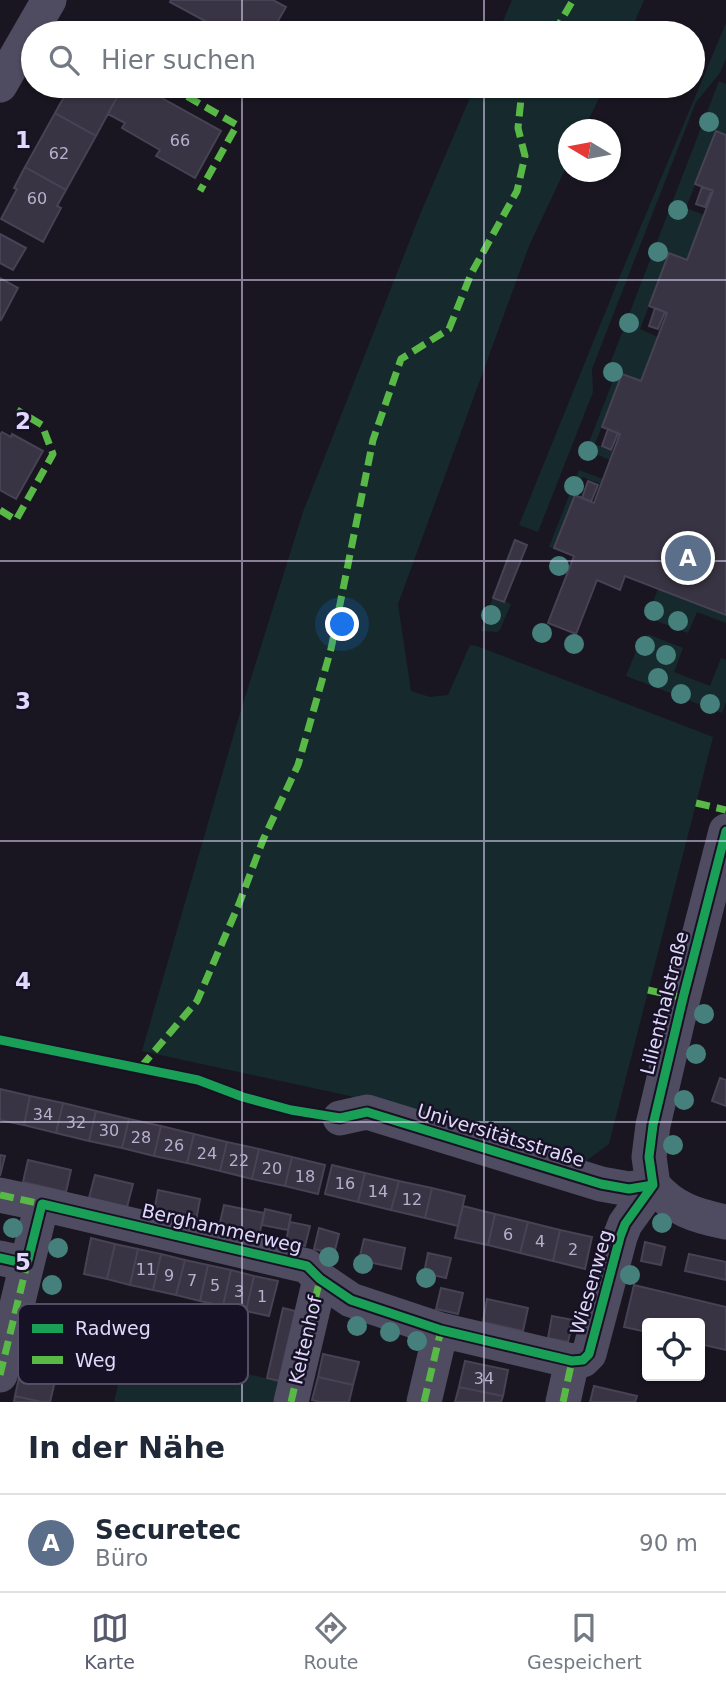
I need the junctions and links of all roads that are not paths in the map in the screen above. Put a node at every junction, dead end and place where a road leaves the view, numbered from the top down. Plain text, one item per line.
1 (49, 0) edge
2 (37, 21) edge
3 (21, 49) edge
4 (0, 85) edge
5 (726, 831) edge
6 (340, 1118) dead end
7 (653, 1185) junction
8 (0, 1195) edge
9 (42, 1204) junction
10 (726, 1222) edge
11 (14, 1261) edge
12 (320, 1279) junction
13 (441, 1330) junction
14 (580, 1358) junction
15 (0, 1375) edge
16 (291, 1402) edge
17 (425, 1402) edge
18 (563, 1402) edge

1 - 2 street
3 - 4 street
5 - 7 street, Lilienthalstraße
6 - 7 street, Universitätsstraße
7 - 10 street
7 - 14 street, Wiesenweg
8 - 9 street, Berghammerweg
9 - 11 street
9 - 12 street, Berghammerweg
11 - 15 street
12 - 13 street, Berghammerweg
12 - 16 street, Keltenhof
13 - 14 street, Berghammerweg
13 - 17 street
14 - 18 street, Wiesenweg

